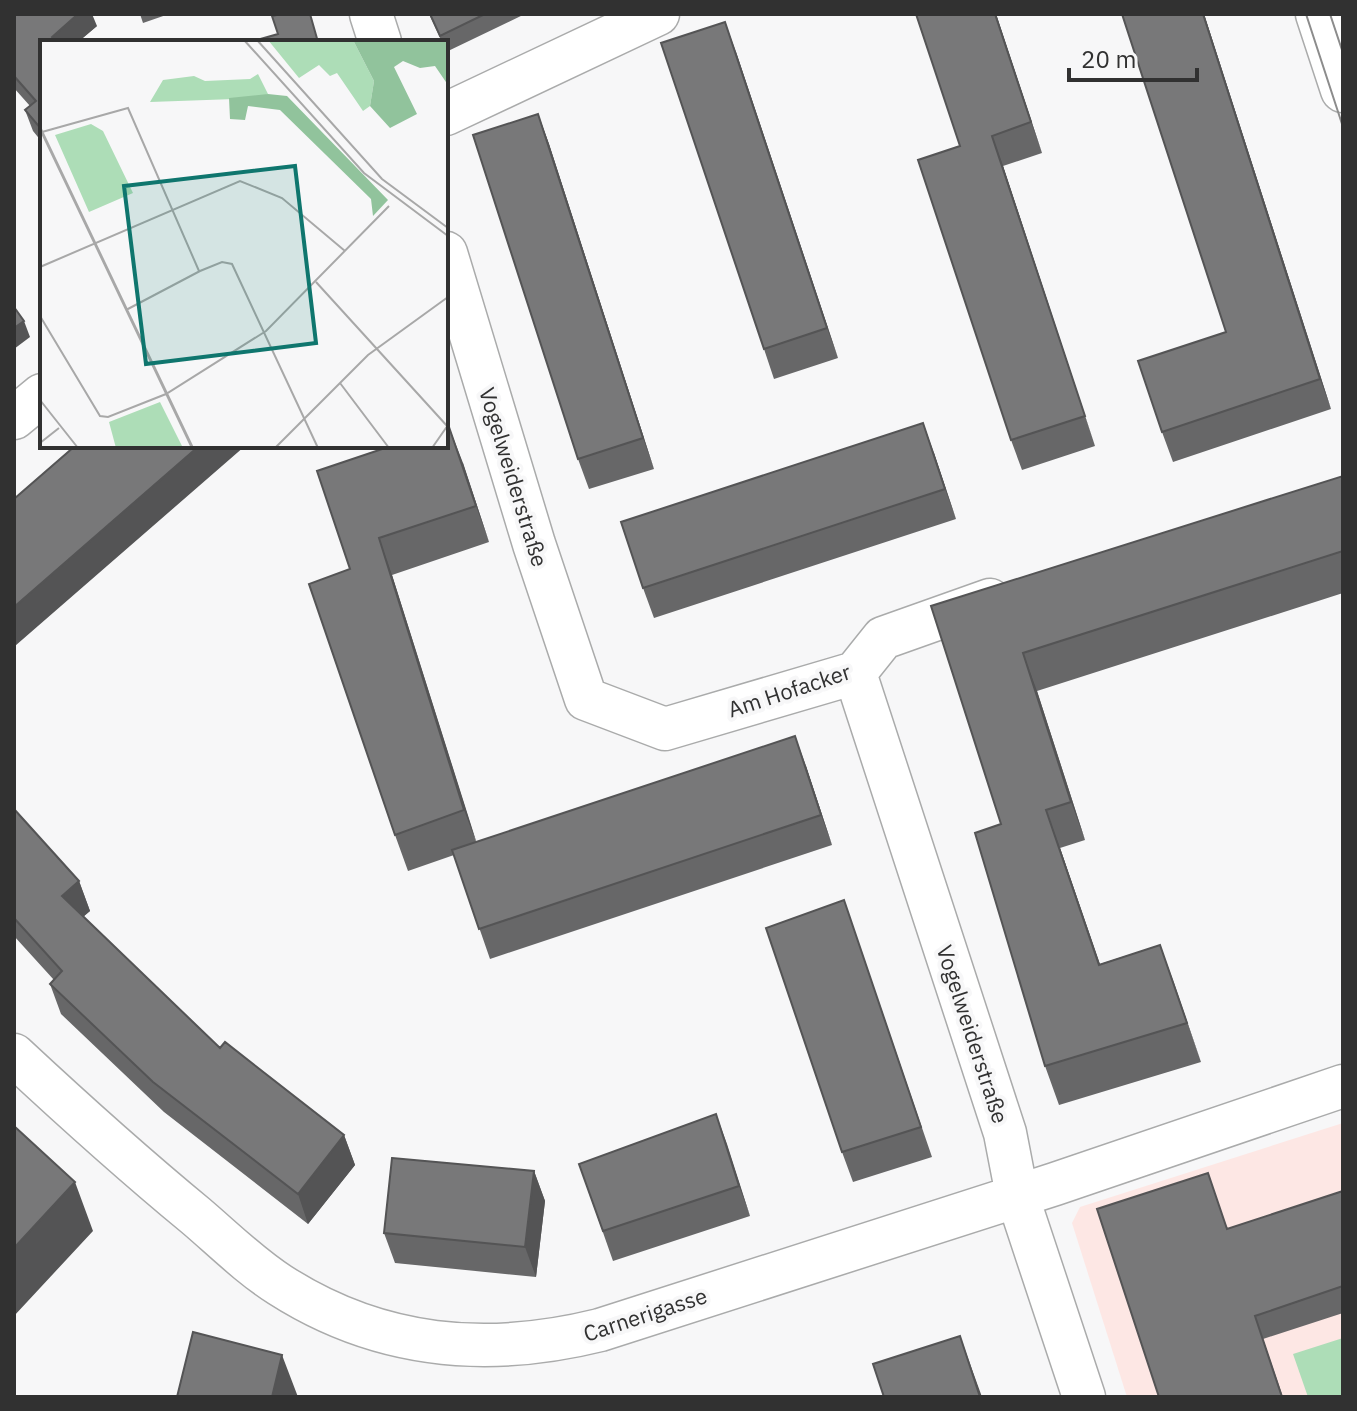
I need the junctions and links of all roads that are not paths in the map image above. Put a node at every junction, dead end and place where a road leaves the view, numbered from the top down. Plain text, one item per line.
1 (371, 14) edge
2 (658, 14) edge
3 (1318, 14) edge
4 (379, 40) edge
5 (1343, 90) edge
6 (448, 113) edge
7 (448, 260) edge
8 (40, 397) edge
9 (14, 418) edge
10 (1025, 588) edge
11 (855, 673) junction
12 (586, 699) joint
13 (14, 1055) edge
14 (1343, 1086) edge
15 (1017, 1195) junction
16 (1084, 1397) edge

1 - 4 street
2 - 6 street
3 - 5 main road
7 - 12 street, Vogelweiderstraße
8 - 9 street
10 - 11 street, Am Hofacker
11 - 12 street, Am Hofacker
11 - 15 street, Vogelweiderstraße
13 - 15 street, Carnerigasse
14 - 15 street, Carnerigasse
15 - 16 street, Vogelweiderstraße

